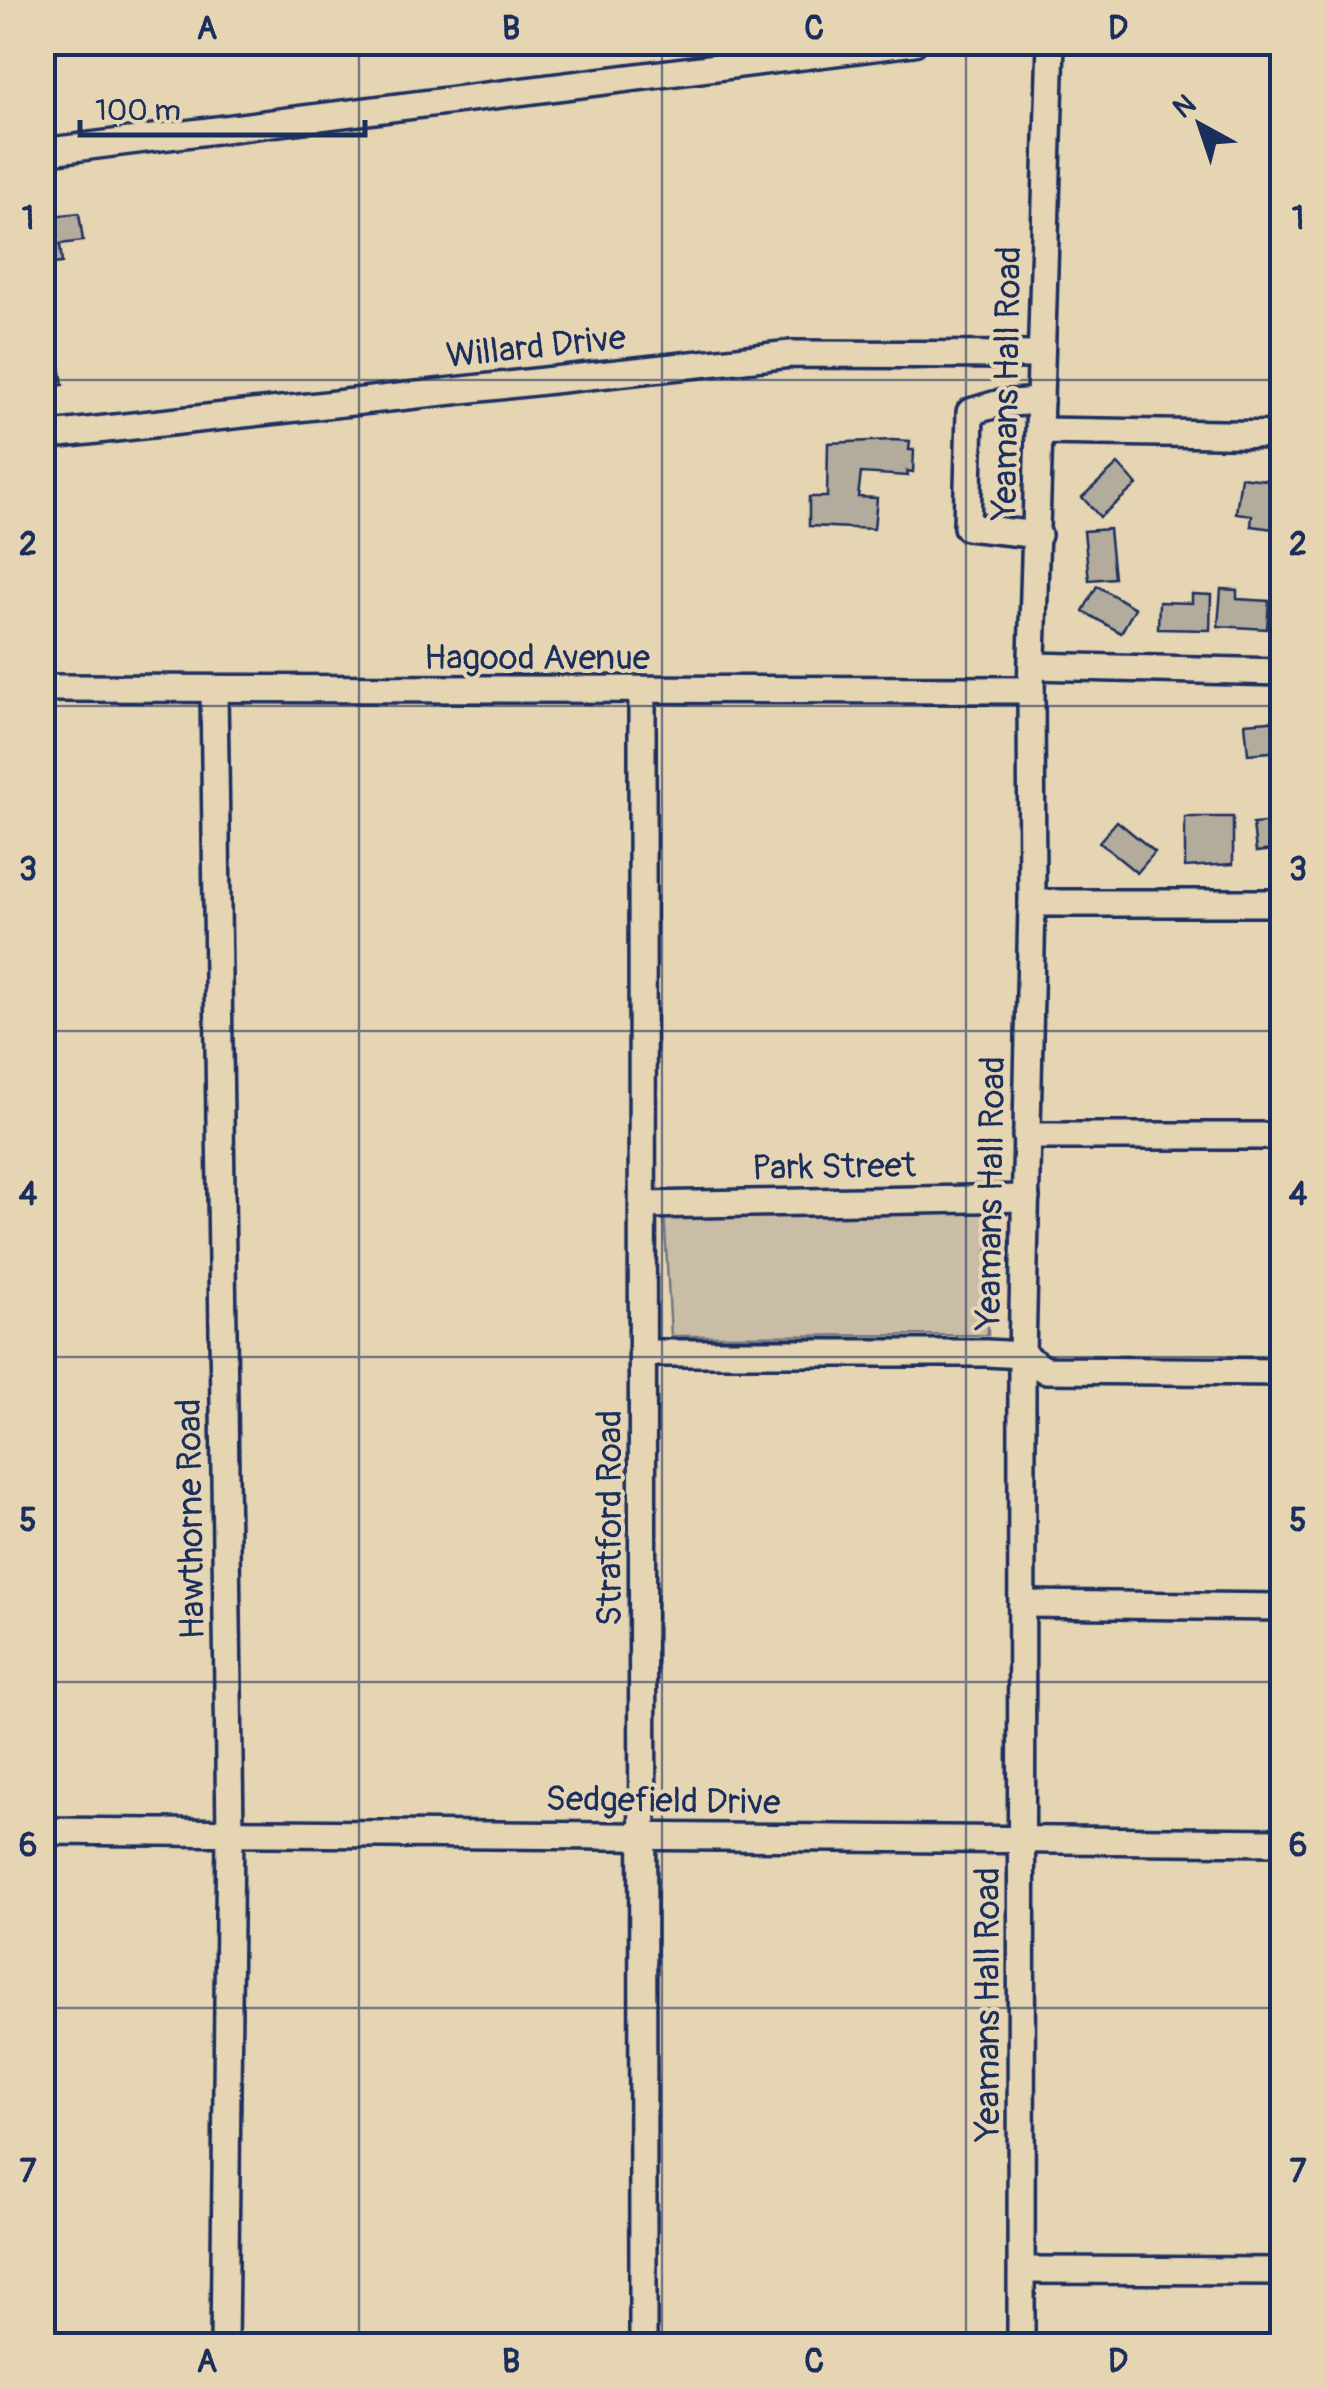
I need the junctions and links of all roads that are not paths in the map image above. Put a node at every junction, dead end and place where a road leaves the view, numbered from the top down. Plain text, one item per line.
1 (914, 42) edge
2 (1050, 42) edge
3 (42, 152) edge
4 (1039, 354) junction
5 (1040, 401) junction
6 (1040, 430) junction
7 (1282, 434) edge
8 (42, 436) edge
9 (1038, 535) junction
10 (1282, 672) edge
11 (1031, 678) junction
12 (42, 688) edge
13 (214, 691) junction
14 (642, 692) junction
15 (1032, 903) junction
16 (1282, 903) edge
17 (1026, 1136) junction
18 (1282, 1136) edge
19 (1026, 1198) junction
20 (644, 1204) junction
21 (645, 1353) junction
22 (1022, 1355) junction
23 (1282, 1372) edge
24 (1025, 1604) junction
25 (1282, 1606) edge
26 (42, 1831) edge
27 (230, 1832) junction
28 (642, 1834) junction
29 (1021, 1839) junction
30 (1282, 1842) edge
31 (1024, 2270) junction
32 (1282, 2271) edge
33 (224, 2346) edge
34 (643, 2346) edge
35 (1021, 2346) edge

1 - 3 street
2 - 4 street, Yeamans Hall Road
4 - 5 street, Yeamans Hall Road
4 - 8 street, Willard Drive
5 - 6 street, Yeamans Hall Road
5 - 9 street
6 - 7 street
6 - 9 street, Yeamans Hall Road
9 - 11 street, Yeamans Hall Road
10 - 11 street, Hagood Avenue
11 - 14 street, Hagood Avenue
11 - 15 street, Yeamans Hall Road
12 - 13 street, Hagood Avenue
13 - 14 street, Hagood Avenue
13 - 27 street, Hawthorne Road
14 - 20 street, Stratford Road
15 - 16 street
15 - 17 street, Yeamans Hall Road
17 - 18 street
17 - 19 street, Yeamans Hall Road
19 - 20 street, Park Street
19 - 22 street, Yeamans Hall Road
20 - 21 street, Stratford Road
21 - 22 street
21 - 28 street, Stratford Road
22 - 23 street
22 - 24 street, Yeamans Hall Road
24 - 25 street
24 - 29 street, Yeamans Hall Road
26 - 27 street, Sedgefield Drive
27 - 28 street, Sedgefield Drive
27 - 33 street, Hawthorne Road
28 - 29 street, Sedgefield Drive
28 - 34 street, Stratford Road
29 - 30 street, Sedgefield Drive
29 - 31 street, Yeamans Hall Road
31 - 32 street
31 - 35 street, Yeamans Hall Road

